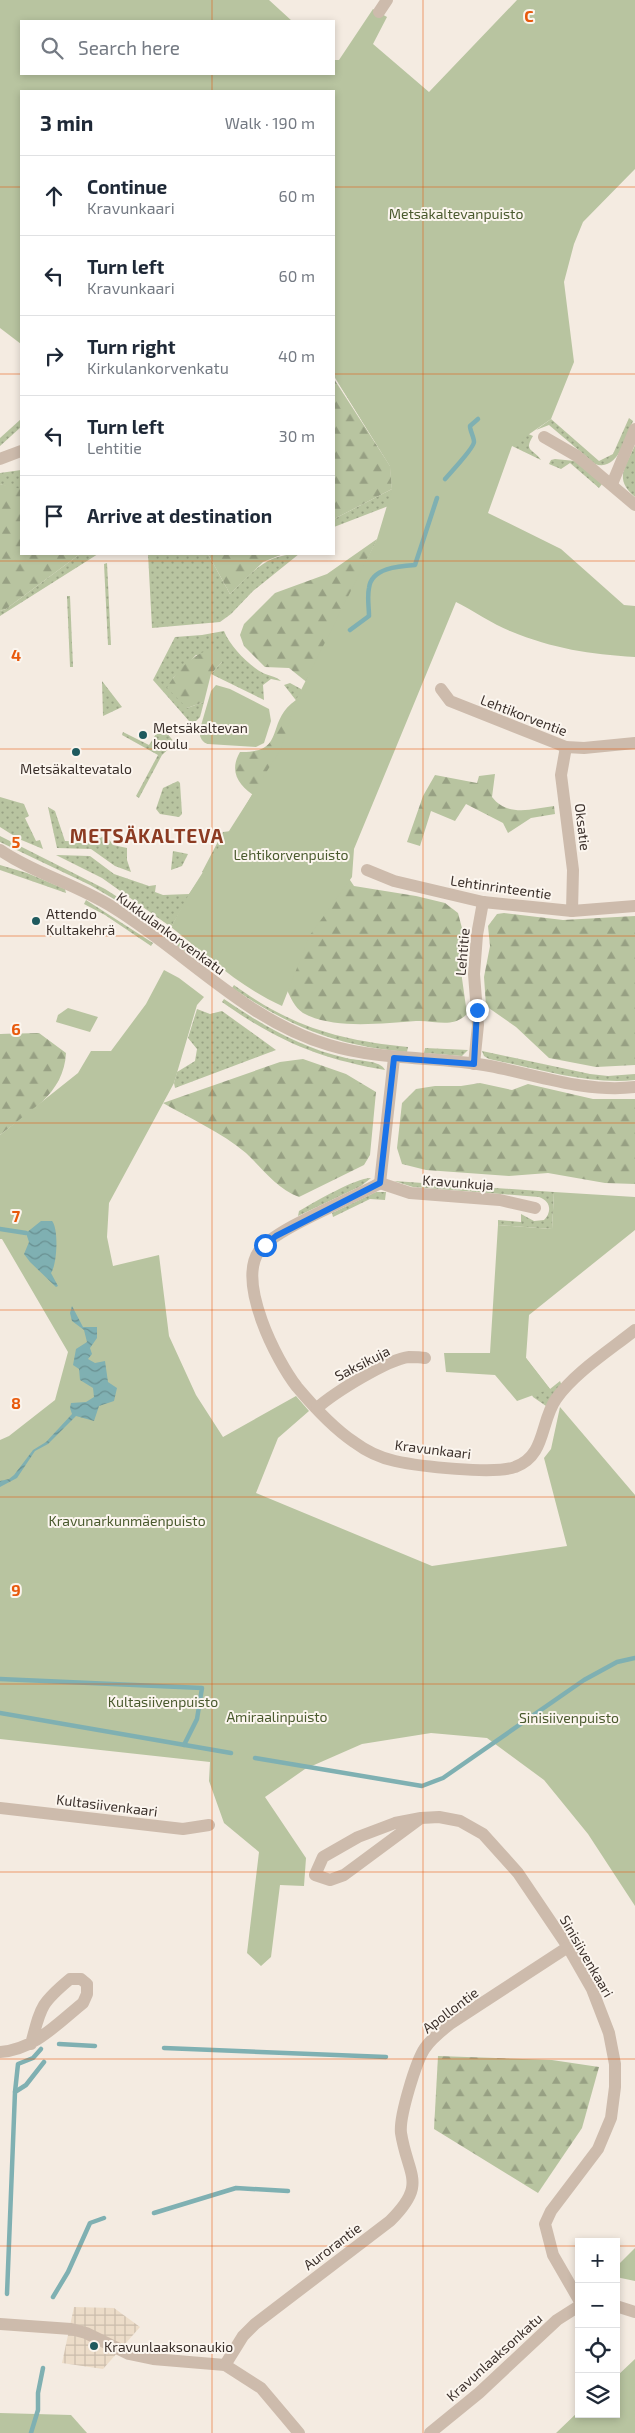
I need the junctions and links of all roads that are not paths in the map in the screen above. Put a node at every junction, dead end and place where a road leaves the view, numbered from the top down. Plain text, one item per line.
1 (387, 0) edge
2 (379, 12) dead end
3 (635, 429) edge
4 (544, 437) dead end
5 (20, 451) edge
6 (0, 459) edge
7 (612, 484) junction
8 (635, 505) edge
9 (440, 689) dead end
10 (635, 743) edge
11 (566, 747) junction
12 (0, 850) edge
13 (0, 859) edge
14 (14, 860) junction
15 (367, 870) dead end
16 (483, 902) junction
17 (635, 906) edge
18 (572, 911) junction
19 (394, 1058) junction
20 (474, 1064) junction
21 (635, 1087) edge
22 (380, 1183) junction
23 (535, 1208) dead end
24 (635, 1330) edge
25 (425, 1358) dead end
26 (317, 1408) junction
27 (0, 1808) edge
28 (421, 1818) junction
29 (209, 1825) dead end
30 (568, 1947) junction
31 (31, 2044) junction
32 (0, 2052) edge
33 (401, 2132) joint
34 (575, 2293) edge
35 (620, 2307) edge
36 (575, 2309) edge
37 (635, 2312) edge
38 (0, 2324) edge
39 (225, 2365) junction
40 (299, 2433) edge
41 (430, 2433) edge

1 - 2 street
3 - 7 street
4 - 7 street
5 - 6 street
7 - 8 street
9 - 11 street, Lehtikorventie
10 - 11 street, Lehtikorventie
11 - 18 street, Oksatie
12 - 14 street, Kukkulankorvenkatu
13 - 14 street, Kukkulankorvenkatu
14 - 19 street, Kukkulankorvenkatu
15 - 16 street, Lehtinrinteentie
16 - 18 street, Lehtinrinteentie
16 - 20 street, Lehtitie
17 - 18 street, Lehtinrinteentie
19 - 20 street, Kukkulankorvenkatu
19 - 22 street
20 - 21 street, Kukkulankorvenkatu
22 - 23 street, Kravunkuja
22 - 26 street, Kravunkaari
24 - 26 street, Kravunkaari
25 - 26 street, Saksikuja
27 - 29 street, Kultasiivenkaari
28 - 28 street, Sinisiivenkaari
28 - 30 street, Sinisiivenkaari
30 - 33 street, Apollontie
30 - 34 street, Sinisiivenkaari
31 - 31 street
31 - 32 street
33 - 39 street, Aurorantie
35 - 37 street
36 - 41 street, Kravunlaaksonkatu
38 - 39 street
39 - 40 street

